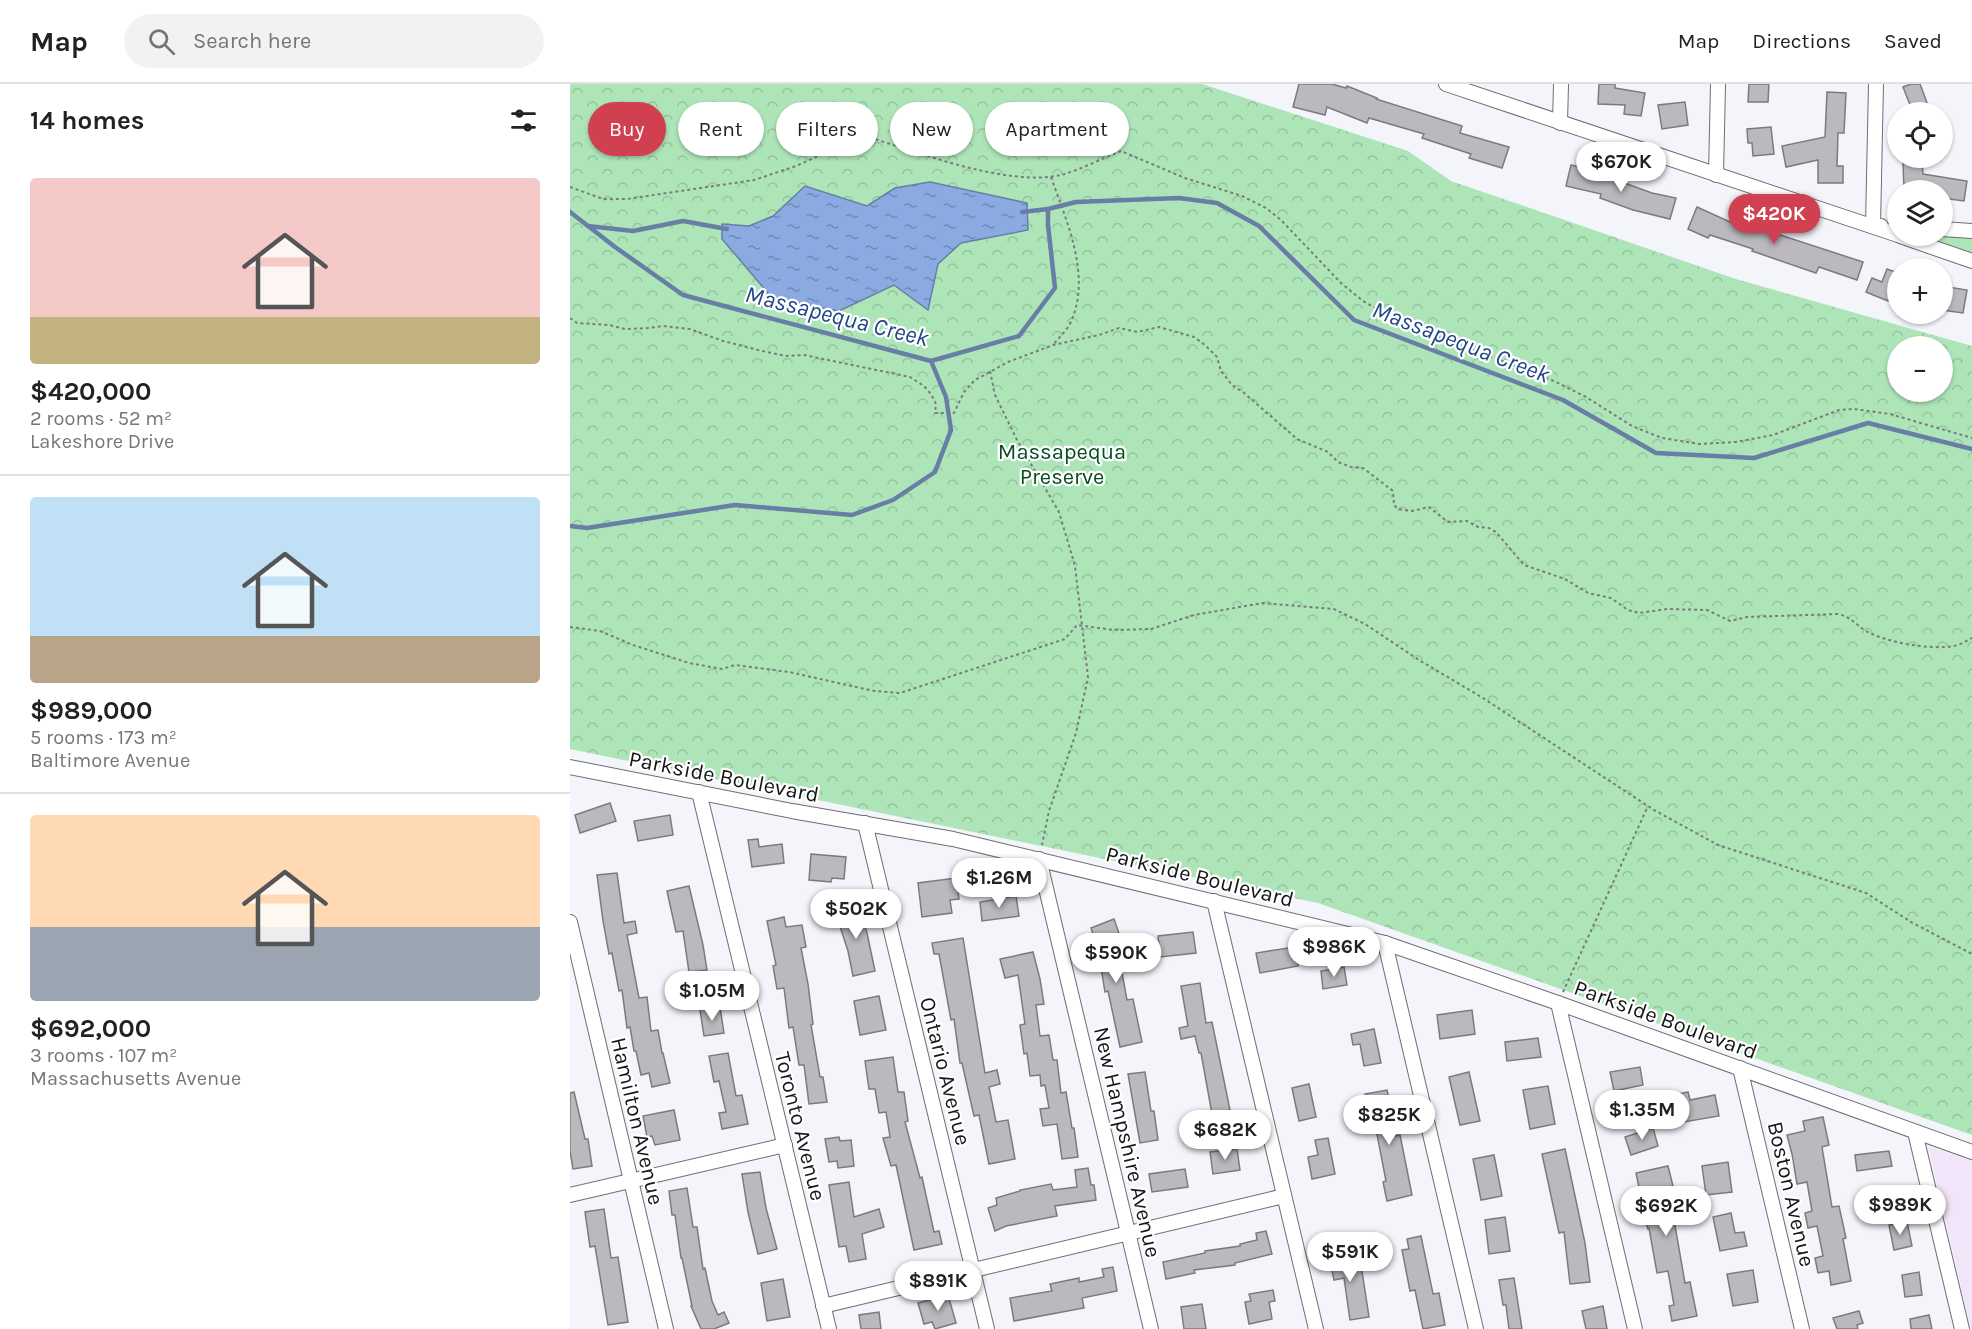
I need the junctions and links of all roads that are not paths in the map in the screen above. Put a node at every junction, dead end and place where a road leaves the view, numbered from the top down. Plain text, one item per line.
1 (1446, 84) edge
2 (1561, 84) edge
3 (1718, 84) edge
4 (1876, 84) edge
5 (1560, 123) junction
6 (1716, 175) junction
7 (1873, 226) junction
8 (1887, 227) edge
9 (1953, 230) edge
10 (1887, 231) edge
11 (1972, 231) edge
12 (1930, 246) edge
13 (1972, 261) edge
14 (570, 767) edge
15 (699, 792) junction
16 (865, 823) junction
17 (1039, 859) junction
18 (1214, 901) junction
19 (570, 922) edge
20 (1385, 943) junction
21 (1558, 1003) junction
22 (1740, 1068) junction
23 (1915, 1132) junction
24 (785, 1144) junction
25 (1972, 1152) edge
26 (631, 1181) junction
27 (570, 1195) edge
28 (1284, 1196) junction
29 (1128, 1233) junction
30 (972, 1270) junction
31 (824, 1306) junction
32 (1799, 1328) edge
33 (666, 1329) edge
34 (829, 1329) edge
35 (987, 1329) edge
36 (1151, 1329) edge
37 (1316, 1329) edge
38 (1476, 1329) edge
39 (1635, 1329) edge
40 (1962, 1329) edge

1 - 5 street
2 - 5 street
3 - 6 street
4 - 7 street
5 - 6 street
6 - 7 street
7 - 8 street
7 - 10 street
9 - 11 street
12 - 13 street
14 - 15 street, Parkside Boulevard
15 - 16 street, Parkside Boulevard
15 - 24 street, Toronto Avenue
16 - 17 street, Parkside Boulevard
16 - 30 street, Ontario Avenue
17 - 18 street, Parkside Boulevard
17 - 29 street, New Hampshire Avenue
18 - 20 street, Parkside Boulevard
18 - 28 street
19 - 26 street, Hamilton Avenue
20 - 21 street, Parkside Boulevard
20 - 38 street
21 - 22 street, Parkside Boulevard
21 - 39 street
22 - 23 street, Parkside Boulevard
22 - 32 street, Boston Avenue
23 - 25 street, Parkside Boulevard
23 - 40 street
24 - 26 street
24 - 31 street, Toronto Avenue
26 - 27 street
26 - 33 street, Hamilton Avenue
28 - 29 street
28 - 37 street
29 - 30 street
29 - 36 street, New Hampshire Avenue
30 - 31 street
30 - 35 street, Ontario Avenue
31 - 34 street, Toronto Avenue

